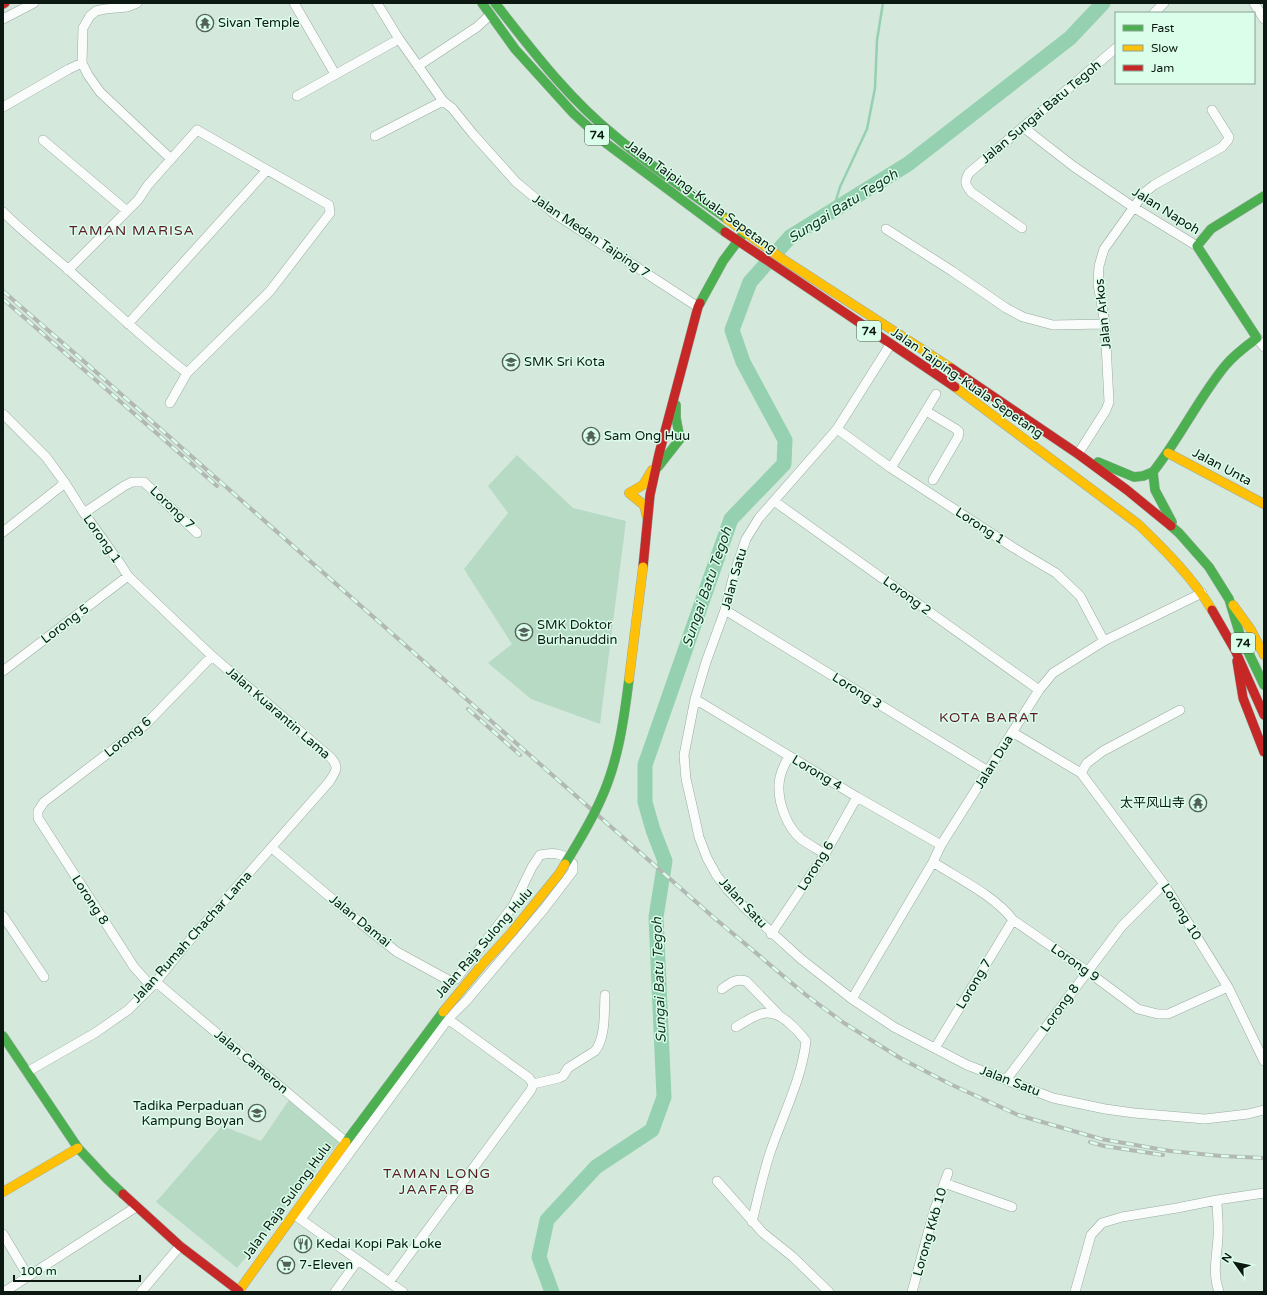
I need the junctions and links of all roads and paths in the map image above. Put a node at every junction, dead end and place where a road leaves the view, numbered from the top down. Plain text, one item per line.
1 (34, 3) edge
2 (137, 3) edge
3 (294, 3) edge
4 (377, 3) edge
5 (482, 3) edge
6 (1164, 3) edge
7 (1254, 3) edge
8 (500, 5) edge
9 (1155, 12) edge
10 (490, 15) junction
11 (3, 19) edge
12 (1264, 19) edge
13 (399, 39) junction
14 (1115, 49) edge
15 (82, 63) junction
16 (418, 66) junction
17 (335, 74) junction
18 (297, 96) dead end
19 (443, 101) junction
20 (3, 107) edge
21 (1212, 110) dead end
22 (1023, 127) junction
23 (375, 136) dead end
24 (43, 140) dead end
25 (172, 159) junction
26 (267, 170) junction
27 (1264, 196) edge
28 (1133, 207) junction
29 (3, 212) edge
30 (127, 212) junction
31 (1022, 228) dead end
32 (886, 229) dead end
33 (744, 232) junction
34 (737, 241) junction
35 (1197, 246) junction
36 (68, 270) junction
37 (698, 307) junction
38 (128, 324) junction
39 (1105, 324) junction
40 (1256, 338) junction
41 (890, 345) junction
42 (1264, 347) edge
43 (187, 373) junction
44 (677, 390) junction
45 (936, 394) dead end
46 (170, 403) dead end
47 (926, 411) junction
48 (3, 414) edge
49 (837, 429) junction
50 (1168, 453) junction
51 (659, 454) junction
52 (1078, 454) junction
53 (891, 468) junction
54 (656, 469) junction
55 (1153, 472) junction
56 (933, 480) dead end
57 (65, 483) junction
58 (774, 501) junction
59 (1264, 504) edge
60 (84, 513) junction
61 (1164, 520) junction
62 (648, 522) junction
63 (3, 531) edge
64 (197, 533) dead end
65 (1179, 533) junction
66 (1156, 541) junction
67 (128, 576) junction
68 (1202, 593) junction
69 (1228, 599) junction
70 (726, 610) junction
71 (1104, 641) junction
72 (1235, 650) junction
73 (1264, 655) edge
74 (212, 656) junction
75 (3, 671) edge
76 (1264, 685) edge
77 (1039, 690) junction
78 (694, 699) junction
79 (1180, 710) dead end
80 (1264, 715) edge
81 (1012, 732) junction
82 (1264, 752) edge
83 (789, 756) junction
84 (988, 771) junction
85 (1081, 773) junction
86 (858, 797) junction
87 (38, 811) joint
88 (941, 845) junction
89 (272, 848) junction
90 (825, 854) junction
91 (933, 862) junction
92 (1164, 884) junction
93 (3, 916) edge
94 (1013, 920) junction
95 (771, 934) junction
96 (1087, 971) junction
97 (44, 977) dead end
98 (153, 984) junction
99 (1228, 987) junction
100 (722, 989) dead end
101 (605, 995) dead end
102 (852, 999) junction
103 (779, 1015) junction
104 (446, 1016) junction
105 (736, 1027) dead end
106 (3, 1036) edge
107 (935, 1048) junction
108 (1264, 1061) edge
109 (27, 1072) junction
110 (1006, 1080) junction
111 (533, 1084) junction
112 (1264, 1110) edge
113 (346, 1142) junction
114 (78, 1148) junction
115 (948, 1173) dead end
116 (717, 1181) dead end
117 (944, 1183) junction
118 (3, 1192) edge
119 (1264, 1193) edge
120 (1217, 1200) junction
121 (136, 1207) junction
122 (1012, 1207) dead end
123 (297, 1217) junction
124 (752, 1222) junction
125 (3, 1234) edge
126 (180, 1246) junction
127 (358, 1260) junction
128 (28, 1276) junction
129 (389, 1282) junction
130 (16, 1289) edge
131 (238, 1291) edge
132 (4, 1292) edge
133 (141, 1292) edge
134 (335, 1292) edge
135 (403, 1292) edge
136 (829, 1292) edge
137 (912, 1292) edge
138 (1075, 1292) edge
139 (1219, 1292) edge

1 - 11 street
2 - 15 street
3 - 17 street
4 - 13 street, Jalan Medan Taiping 7
5 - 10 main road, Jalan Taiping-Kuala Sepetang / 74
6 - 9 street
7 - 12 street
8 - 33 main road, Jalan Taiping-Kuala Sepetang / 74
10 - 16 street
10 - 34 main road, Jalan Taiping-Kuala Sepetang / 74
13 - 16 street, Jalan Medan Taiping 7
13 - 17 street
14 - 22 street, Jalan Sungai Batu Tegoh
15 - 20 street
15 - 25 street
16 - 19 street, Jalan Medan Taiping 7
17 - 18 street
19 - 23 street
19 - 37 street, Jalan Medan Taiping 7
21 - 28 street, Jalan Arkos
22 - 28 street, Jalan Napoh
22 - 31 street, Jalan Sungai Batu Tegoh
24 - 30 street
25 - 26 street
25 - 30 street
26 - 38 street
26 - 43 street
27 - 35 main road
28 - 35 street, Jalan Napoh
28 - 39 street, Jalan Arkos
29 - 36 street
30 - 36 street
32 - 39 street
33 - 34 main road
33 - 52 main road, Jalan Taiping-Kuala Sepetang / 74
34 - 37 main road
34 - 41 main road, Jalan Taiping-Kuala Sepetang / 74
35 - 40 main road, Jalan Napoh
36 - 38 street
37 - 44 main road
38 - 43 street
39 - 52 street, Jalan Arkos
40 - 42 street, Jalan Napoh
40 - 50 main road
41 - 49 street, Jalan Satu
41 - 66 main road, Jalan Taiping-Kuala Sepetang / 74
43 - 46 street
44 - 51 main road
44 - 54 main road
45 - 47 street
47 - 53 street
47 - 56 street
48 - 57 street, Lorong 1
49 - 53 street, Lorong 1
49 - 58 street, Jalan Satu
50 - 55 main road
50 - 59 main road, Jalan Unta
51 - 54 main road, Jalan Raja Sulong Hulu
51 - 62 main road
52 - 55 main road
52 - 61 main road, Jalan Taiping-Kuala Sepetang / 74
53 - 71 street, Lorong 1
54 - 62 main road, Jalan Raja Sulong Hulu
55 - 65 main road
57 - 60 street, Lorong 1
57 - 63 street
58 - 70 street, Jalan Satu
58 - 77 street, Lorong 2
60 - 64 street, Lorong 7
60 - 67 street, Lorong 1
61 - 65 main road, Jalan Taiping-Kuala Sepetang / 74
61 - 66 main road
62 - 104 main road, Jalan Raja Sulong Hulu, bridge
65 - 69 main road, Jalan Taiping-Kuala Sepetang / 74
66 - 68 main road, Jalan Taiping-Kuala Sepetang / 74
67 - 74 street, Lorong 1
67 - 75 street, Lorong 5
68 - 71 street, Jalan Dua
68 - 72 main road, Jalan Taiping-Kuala Sepetang / 74
69 - 73 main road
69 - 76 main road, Jalan Taiping-Kuala Sepetang / 74
70 - 78 street, Jalan Satu
70 - 84 street, Lorong 3
71 - 77 street, Jalan Dua
72 - 80 main road, Jalan Taiping-Kuala Sepetang / 74
72 - 82 main road
74 - 87 street, Lorong 6
74 - 89 street, Jalan Kuarantin Lama
77 - 81 street, Jalan Dua
78 - 83 street, Lorong 4
78 - 95 street, Jalan Satu
79 - 85 street
81 - 84 street, Jalan Dua
81 - 85 street, Lorong 10
83 - 86 street, Lorong 4
83 - 90 street
84 - 88 street, Jalan Dua
85 - 92 street, Lorong 10
86 - 88 street, Lorong 4
86 - 90 street, Lorong 6
87 - 98 street, Lorong 8
88 - 91 street, Jalan Dua
89 - 98 street, Jalan Rumah Chachar Lama
89 - 104 street, Jalan Damai
90 - 95 street, Lorong 6
91 - 94 street, Lorong 9
91 - 102 street, Jalan Dua
92 - 96 street, Lorong 8
92 - 99 street, Lorong 10
93 - 97 street
94 - 96 street, Lorong 9
94 - 107 street, Lorong 7
95 - 102 street, Jalan Satu
96 - 99 street, Lorong 9
96 - 110 street, Lorong 8
98 - 109 street, Jalan Rumah Chachar Lama
98 - 113 street, Jalan Cameron
99 - 108 street, Lorong 10
100 - 103 street
101 - 111 street
102 - 107 street, Jalan Satu
103 - 105 street
103 - 124 street
104 - 111 street
104 - 113 main road, Jalan Raja Sulong Hulu
104 - 123 street
106 - 109 main road
107 - 110 street, Jalan Satu
109 - 114 main road
110 - 112 street, Jalan Satu
111 - 129 street
113 - 123 main road, Jalan Raja Sulong Hulu
114 - 118 main road
114 - 121 main road
115 - 117 street, Lorong Kkb 10
116 - 124 street
117 - 122 street
117 - 137 street, Lorong Kkb 10
119 - 120 street
120 - 138 street
120 - 139 street
121 - 126 main road
121 - 128 street
123 - 127 street
123 - 131 main road, Jalan Raja Sulong Hulu
124 - 136 street
125 - 128 street
126 - 131 main road
126 - 133 street
127 - 129 street
127 - 134 street
128 - 130 street
129 - 135 street
130 - 132 street

